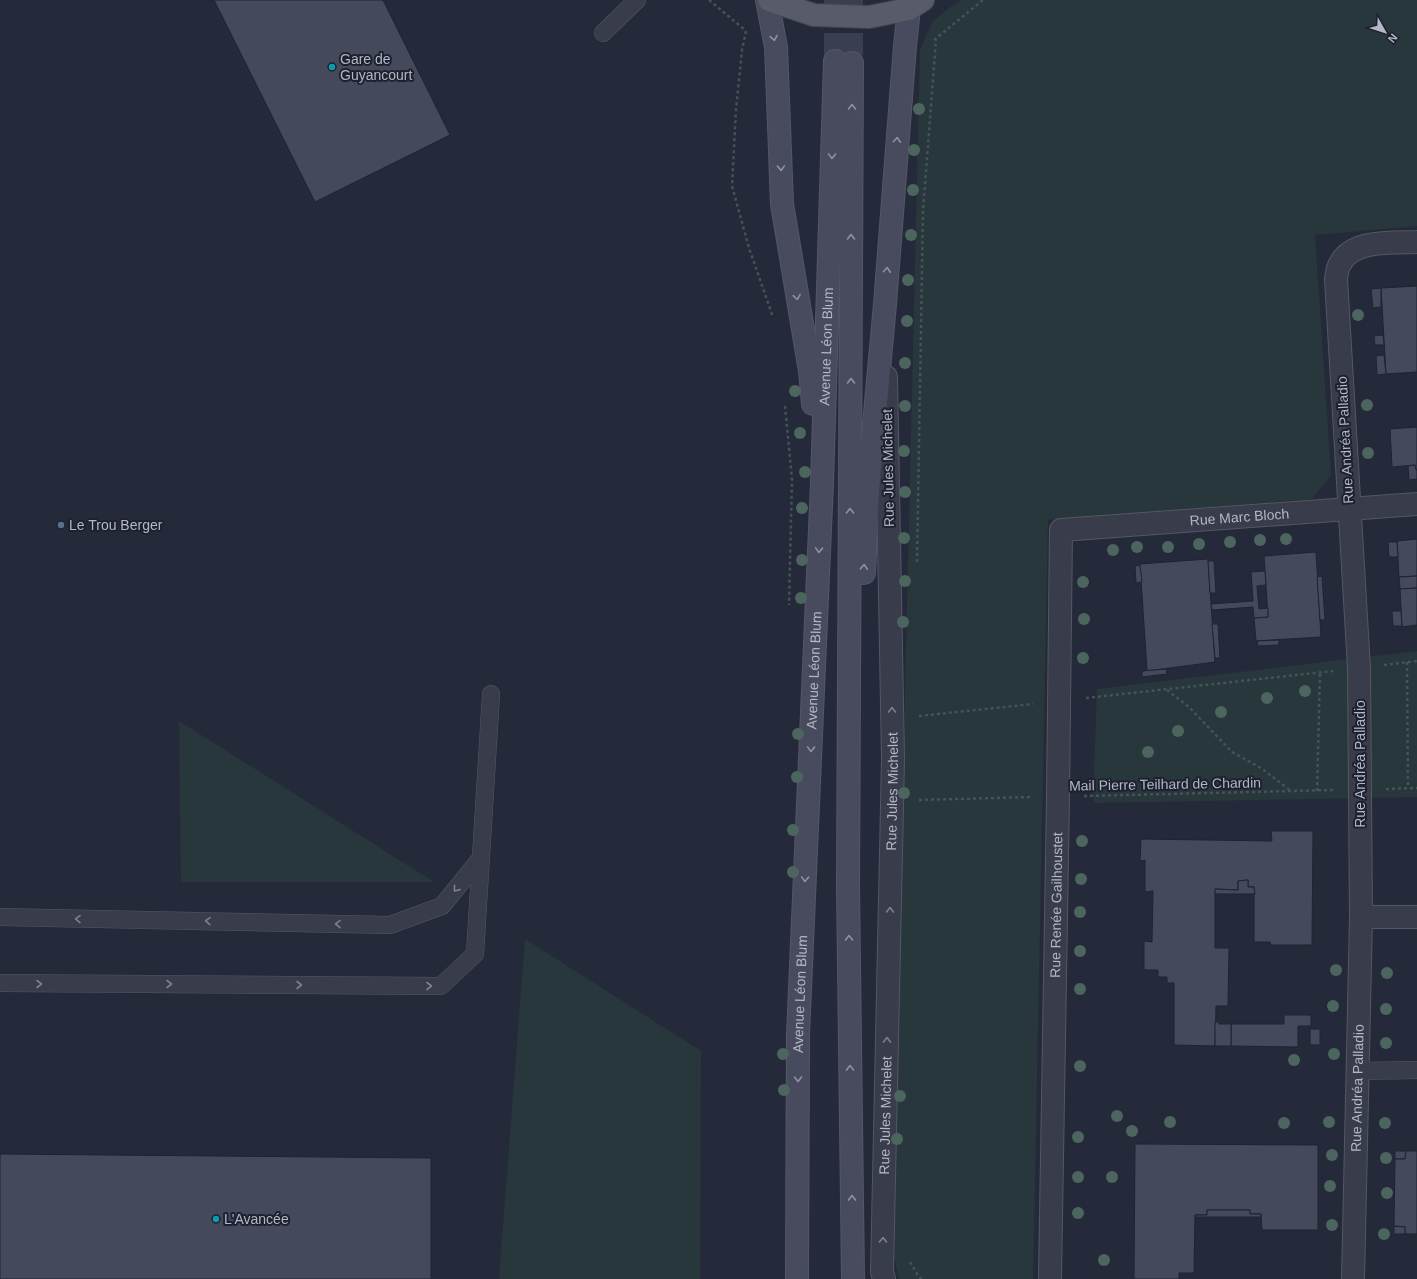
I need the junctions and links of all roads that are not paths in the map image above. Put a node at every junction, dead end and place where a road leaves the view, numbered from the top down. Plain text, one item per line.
1 (637, 0) edge
2 (768, 0) edge
3 (916, 4) edge
4 (603, 33) dead end
5 (1417, 242) edge
6 (885, 304) junction
7 (874, 427) junction
8 (850, 447) junction
9 (822, 483) junction
10 (1417, 504) edge
11 (1349, 509) junction
12 (1061, 530) joint
13 (491, 694) dead end
14 (481, 858) junction
15 (848, 886) junction
16 (1361, 917) junction
17 (1417, 917) edge
18 (0, 918) edge
19 (0, 983) edge
20 (1417, 1070) edge
21 (1358, 1071) junction
22 (797, 1279) edge
23 (853, 1279) edge
24 (884, 1279) edge
25 (1050, 1279) edge
26 (1353, 1279) edge

1 - 4 lane
2 - 3 main road
2 -> 9 main road
6 -> 3 main road
5 - 11 street, Rue Andréa Palladio
6 - 7 main road
24 -> 6 street, Rue Jules Michelet
7 - 8 lane
15 -> 7 main road
8 -> 9 main road, Avenue Léon Blum
15 -> 8 main road, Avenue Léon Blum
9 -> 22 main road, Avenue Léon Blum
10 - 11 street, Rue Marc Bloch
11 - 12 street, Rue Marc Bloch
11 - 16 street, Rue Andréa Palladio
12 - 25 street, Rue Renée Gailhoustet
13 - 14 lane
14 -> 18 lane
19 -> 14 lane
23 -> 15 main road, Avenue Léon Blum
16 - 17 street
16 - 21 street, Rue Andréa Palladio
20 - 21 lane
21 - 26 street, Rue Andréa Palladio

